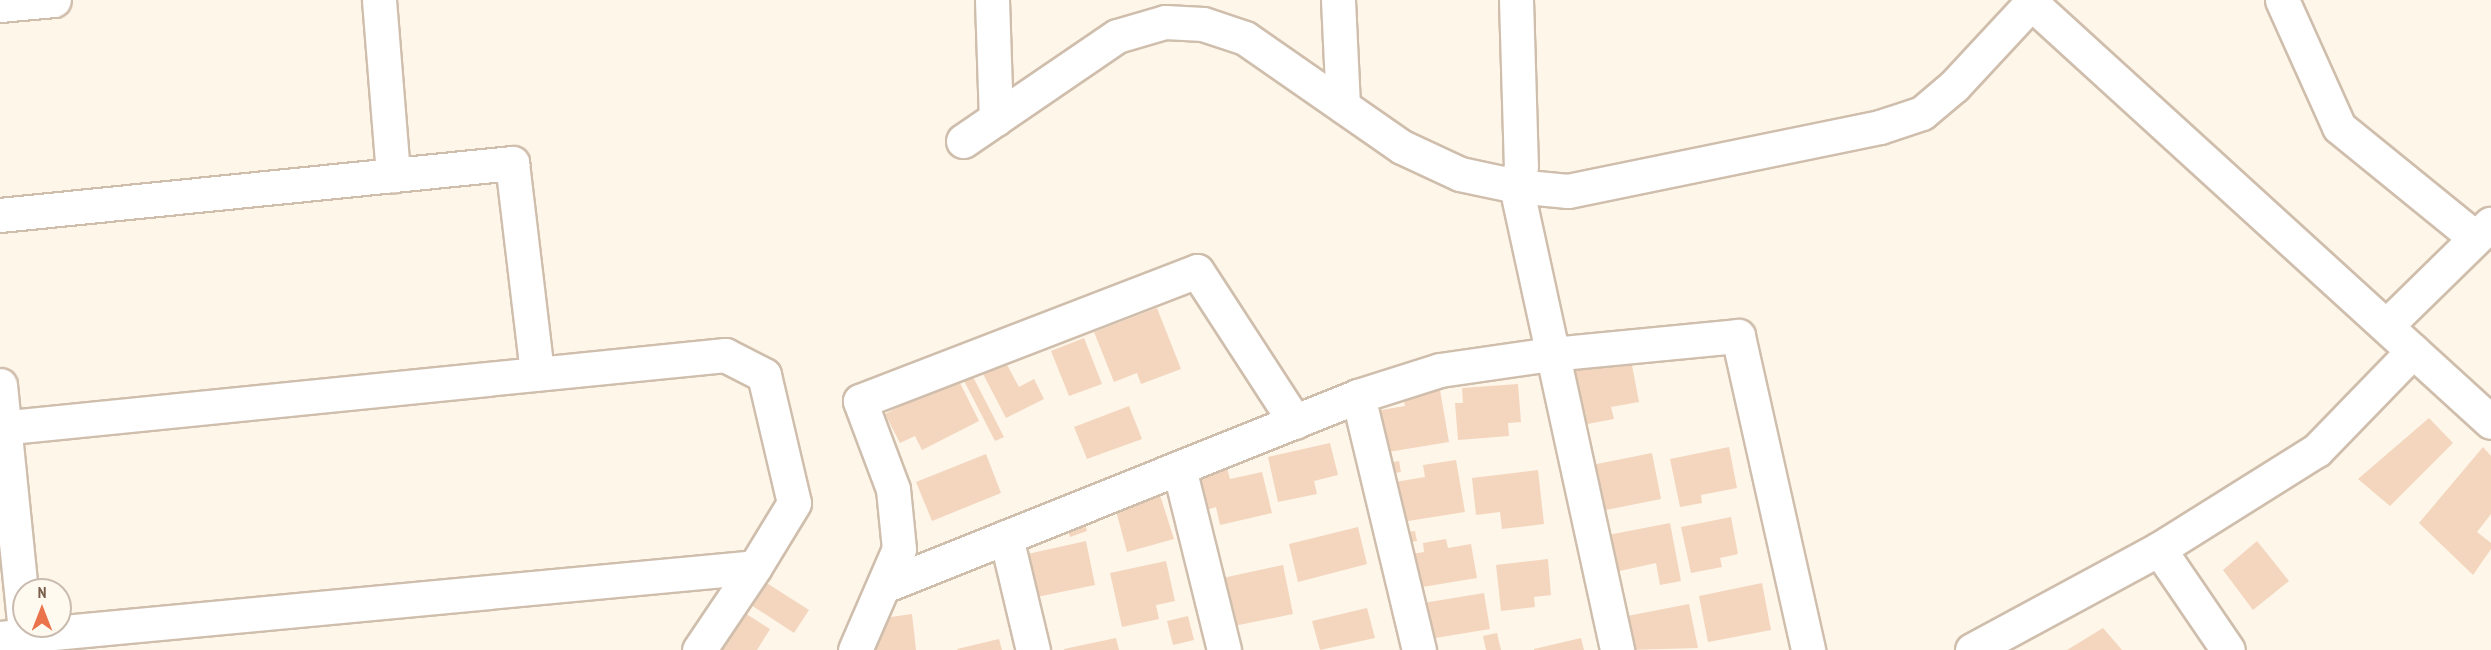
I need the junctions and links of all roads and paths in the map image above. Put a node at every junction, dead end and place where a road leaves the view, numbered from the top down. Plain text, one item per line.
1 (54, 0) edge
2 (379, 0) edge
3 (992, 0) edge
4 (1338, 0) edge
5 (1516, 0) edge
6 (2282, 0) edge
7 (2030, 1) edge
8 (0, 5) edge
9 (1165, 11) edge
10 (1343, 106) junction
11 (996, 118) junction
12 (963, 141) dead end
13 (393, 175) junction
14 (1516, 186) junction
15 (0, 215) edge
16 (2482, 230) edge
17 (2386, 326) junction
18 (2413, 351) junction
19 (1551, 354) junction
20 (537, 374) junction
21 (0, 386) edge
22 (1358, 396) junction
23 (1295, 422) junction
24 (2491, 422) edge
25 (2, 428) edge
26 (1179, 468) junction
27 (1006, 537) junction
28 (2159, 549) junction
29 (755, 567) junction
30 (15, 578) edge
31 (885, 586) junction
32 (72, 629) edge
33 (1983, 648) edge
34 (699, 650) edge
35 (855, 650) edge
36 (1034, 650) edge
37 (1224, 650) edge
38 (1419, 650) edge
39 (1617, 650) edge
40 (1808, 650) edge
41 (2228, 650) edge

1 - 8 street
2 - 13 street
3 - 11 street
4 - 10 street
5 - 14 street
6 - 16 street
7 - 14 street
7 - 17 street
9 - 10 street
9 - 11 street
10 - 14 street
11 - 12 street
13 - 15 street
13 - 20 street
14 - 19 street
16 - 17 street
17 - 18 street
18 - 24 street
18 - 28 street
19 - 22 street
19 - 39 street
19 - 40 street
20 - 25 street
20 - 29 street
21 - 25 street
22 - 23 street
22 - 38 street
23 - 26 street
23 - 31 street
25 - 30 street
26 - 27 street
26 - 37 street
27 - 31 street
27 - 36 street
28 - 33 street
28 - 41 street
29 - 32 street
29 - 34 street
31 - 35 street

